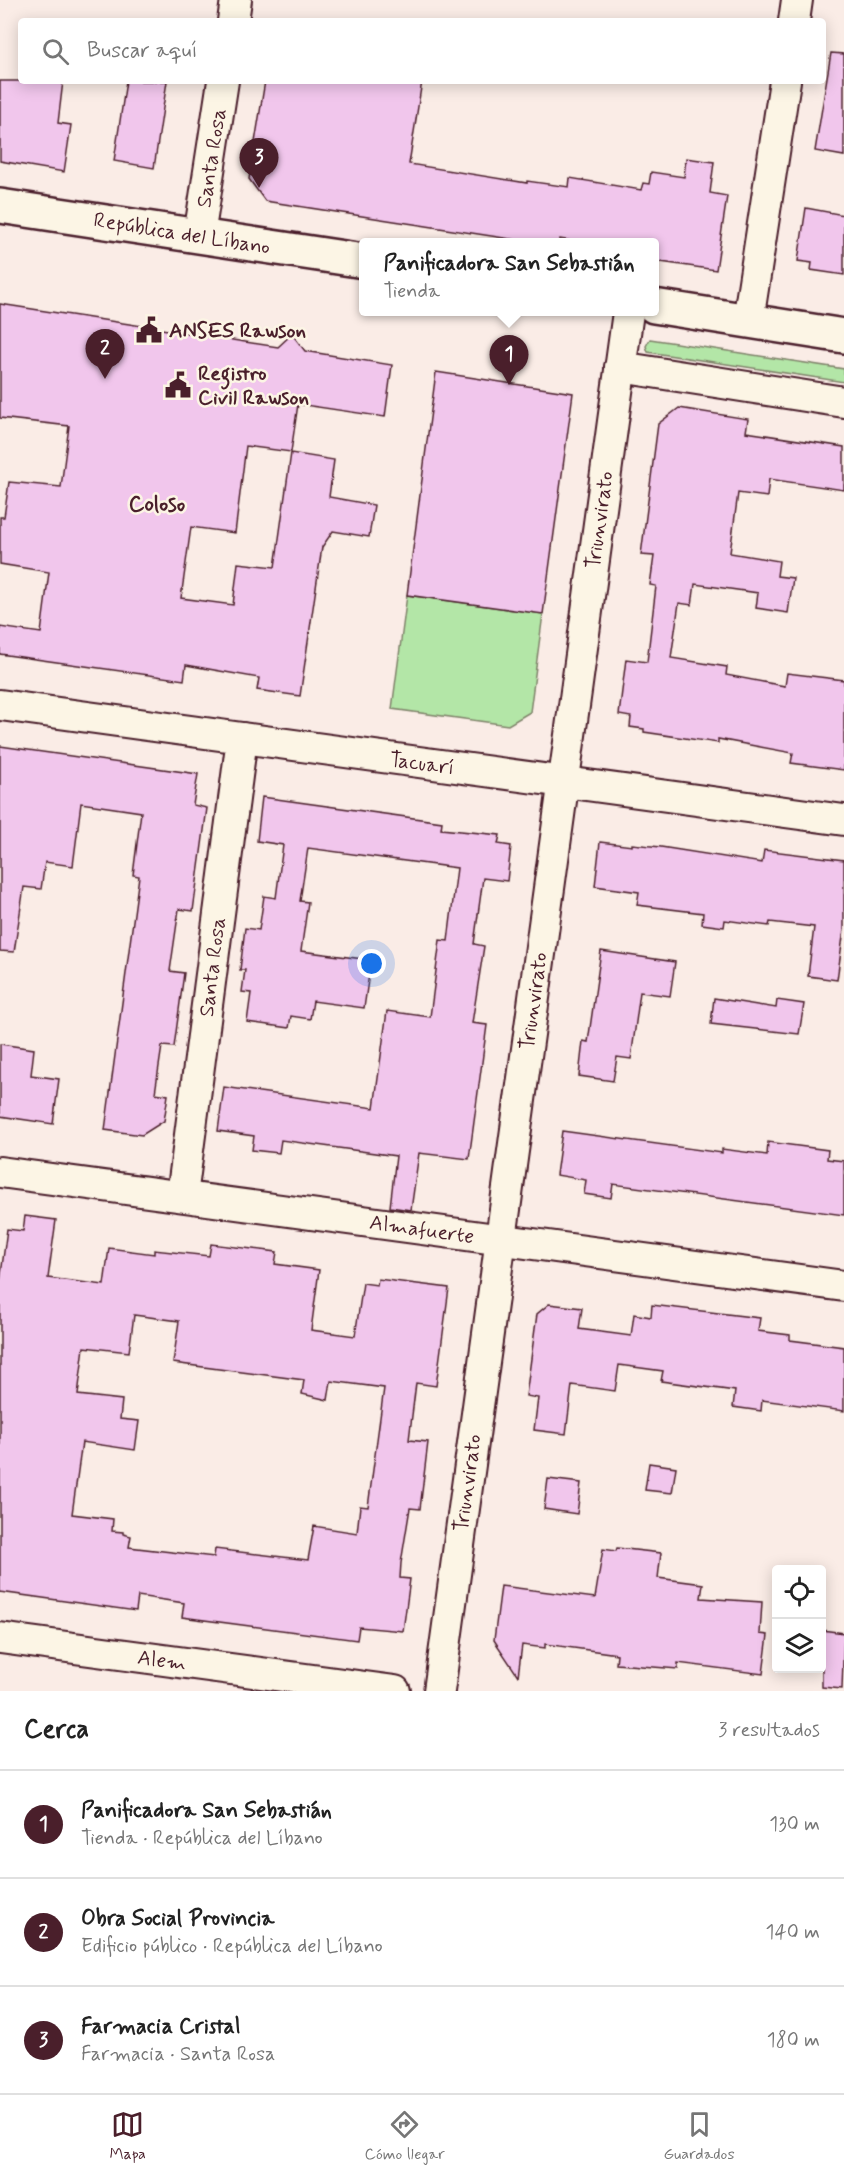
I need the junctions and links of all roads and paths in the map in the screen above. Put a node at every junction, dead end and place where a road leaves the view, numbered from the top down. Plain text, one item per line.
1 (236, 0) edge
2 (797, 0) edge
3 (233, 18) edge
4 (794, 18) edge
5 (223, 84) edge
6 (785, 84) edge
7 (0, 206) edge
8 (199, 236) junction
9 (359, 260) edge
10 (659, 307) edge
11 (627, 316) edge
12 (748, 321) junction
13 (844, 336) edge
14 (620, 367) junction
15 (844, 402) edge
16 (0, 705) edge
17 (242, 738) junction
18 (563, 782) junction
19 (844, 820) edge
20 (0, 1172) edge
21 (182, 1196) junction
22 (501, 1240) junction
23 (844, 1286) edge
24 (0, 1638) edge
25 (395, 1691) edge
26 (439, 1691) edge

1 - 3 street
2 - 4 street
5 - 8 street, Santa Rosa
6 - 12 street
7 - 8 main road, República del Líbano
8 - 9 main road, República del Líbano
10 - 12 main road
11 - 14 street, Triunvirato
12 - 13 main road
14 - 15 street
14 - 18 street, Triunvirato
16 - 17 street, Tacuarí
17 - 18 street, Tacuarí
17 - 21 street, Santa Rosa
18 - 19 street, Tacuarí
18 - 22 street, Triunvirato
20 - 21 street, Almafuerte
21 - 22 street, Almafuerte
22 - 23 street, Almafuerte
22 - 26 street, Triunvirato
24 - 25 street, Alem

